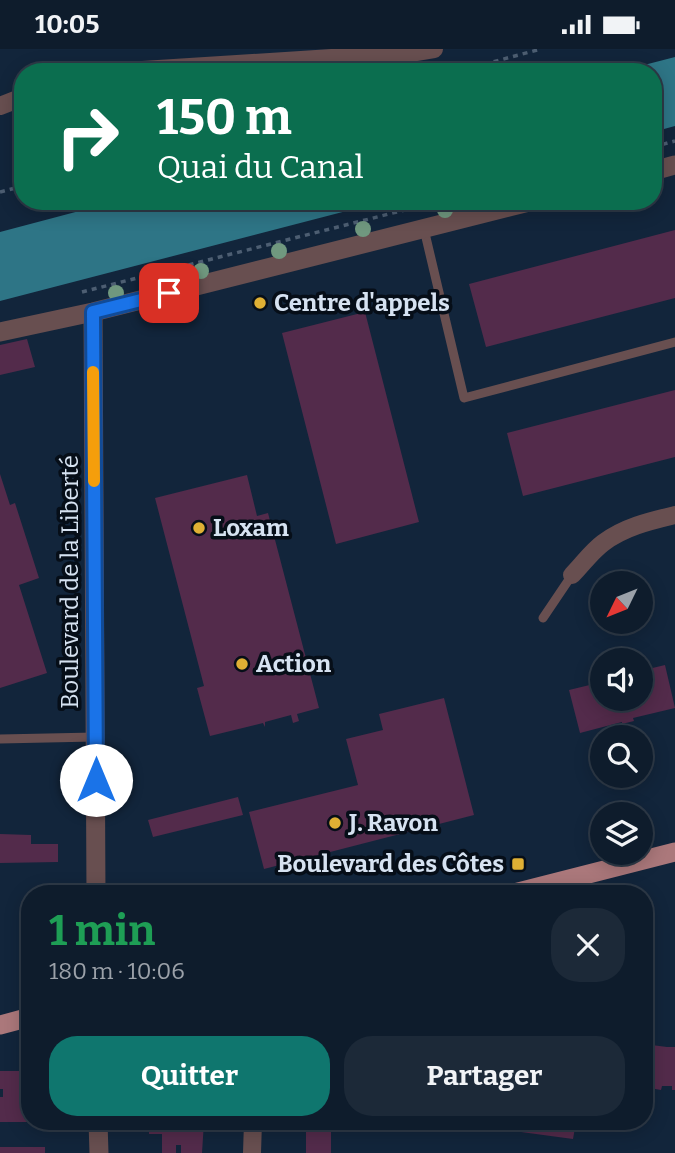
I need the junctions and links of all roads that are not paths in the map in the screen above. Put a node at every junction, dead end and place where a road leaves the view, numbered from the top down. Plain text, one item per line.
1 (434, 49) edge
2 (349, 53) edge
3 (224, 63) edge
4 (498, 210) edge
5 (424, 229) junction
6 (93, 312) junction
7 (0, 332) edge
8 (675, 342) edge
9 (675, 515) edge
10 (572, 575) joint
11 (543, 618) dead end
12 (95, 737) junction
13 (0, 739) edge
14 (675, 852) edge
15 (96, 885) edge
16 (545, 885) edge
17 (21, 1019) edge
18 (0, 1025) edge
19 (98, 1130) edge
20 (253, 1130) edge
21 (99, 1153) edge
22 (252, 1153) edge

1 - 2 street
2 - 3 street
4 - 5 street
5 - 6 street
5 - 8 lane
6 - 7 street
6 - 12 street, Boulevard de la Liberté
9 - 10 street
10 - 11 lane
12 - 13 lane
12 - 15 street, Boulevard de la Liberté
14 - 16 main road
17 - 18 main road
19 - 21 street
20 - 22 street

